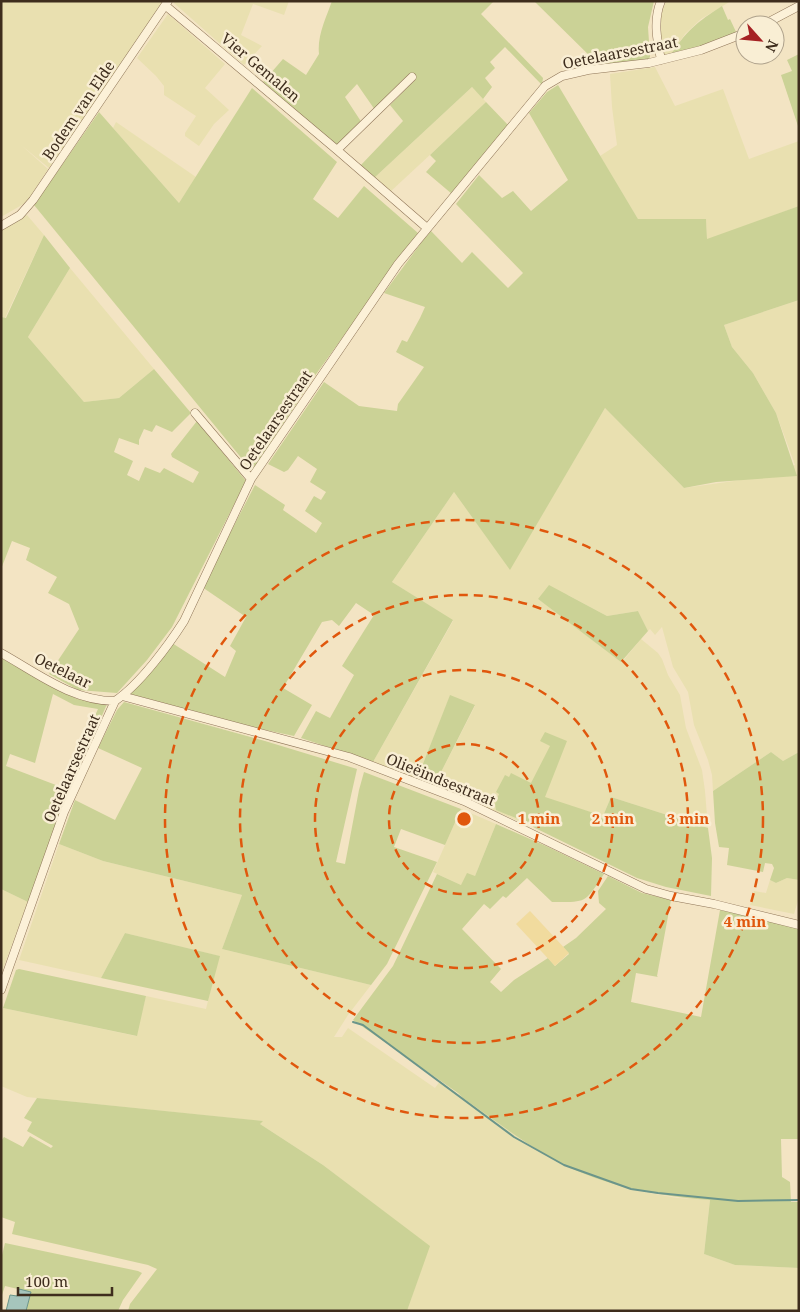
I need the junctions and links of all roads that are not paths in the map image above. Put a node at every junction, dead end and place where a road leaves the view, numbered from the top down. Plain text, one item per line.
1 (661, 1) edge
2 (167, 3) edge
3 (799, 6) edge
4 (782, 15) edge
5 (735, 37) edge
6 (661, 60) junction
7 (412, 77) dead end
8 (338, 150) junction
9 (1, 226) edge
10 (427, 228) junction
11 (195, 413) dead end
12 (251, 479) junction
13 (1, 653) edge
14 (122, 696) junction
15 (115, 701) junction
16 (799, 925) edge
17 (1, 990) edge

1 - 6 street
2 - 8 street, Vier Gemalen
2 - 9 street, Bodem van Elde
3 - 4 street
5 - 6 street, Oetelaarsestraat
6 - 10 street, Oetelaarsestraat
7 - 8 street
8 - 10 street, Vier Gemalen
10 - 12 street, Oetelaarsestraat
11 - 12 street
12 - 14 street, Oetelaarsestraat
13 - 15 street, Oetelaar
14 - 15 street, Oetelaarsestraat
14 - 16 street, Olieëindsestraat
15 - 17 street, Oetelaarsestraat

